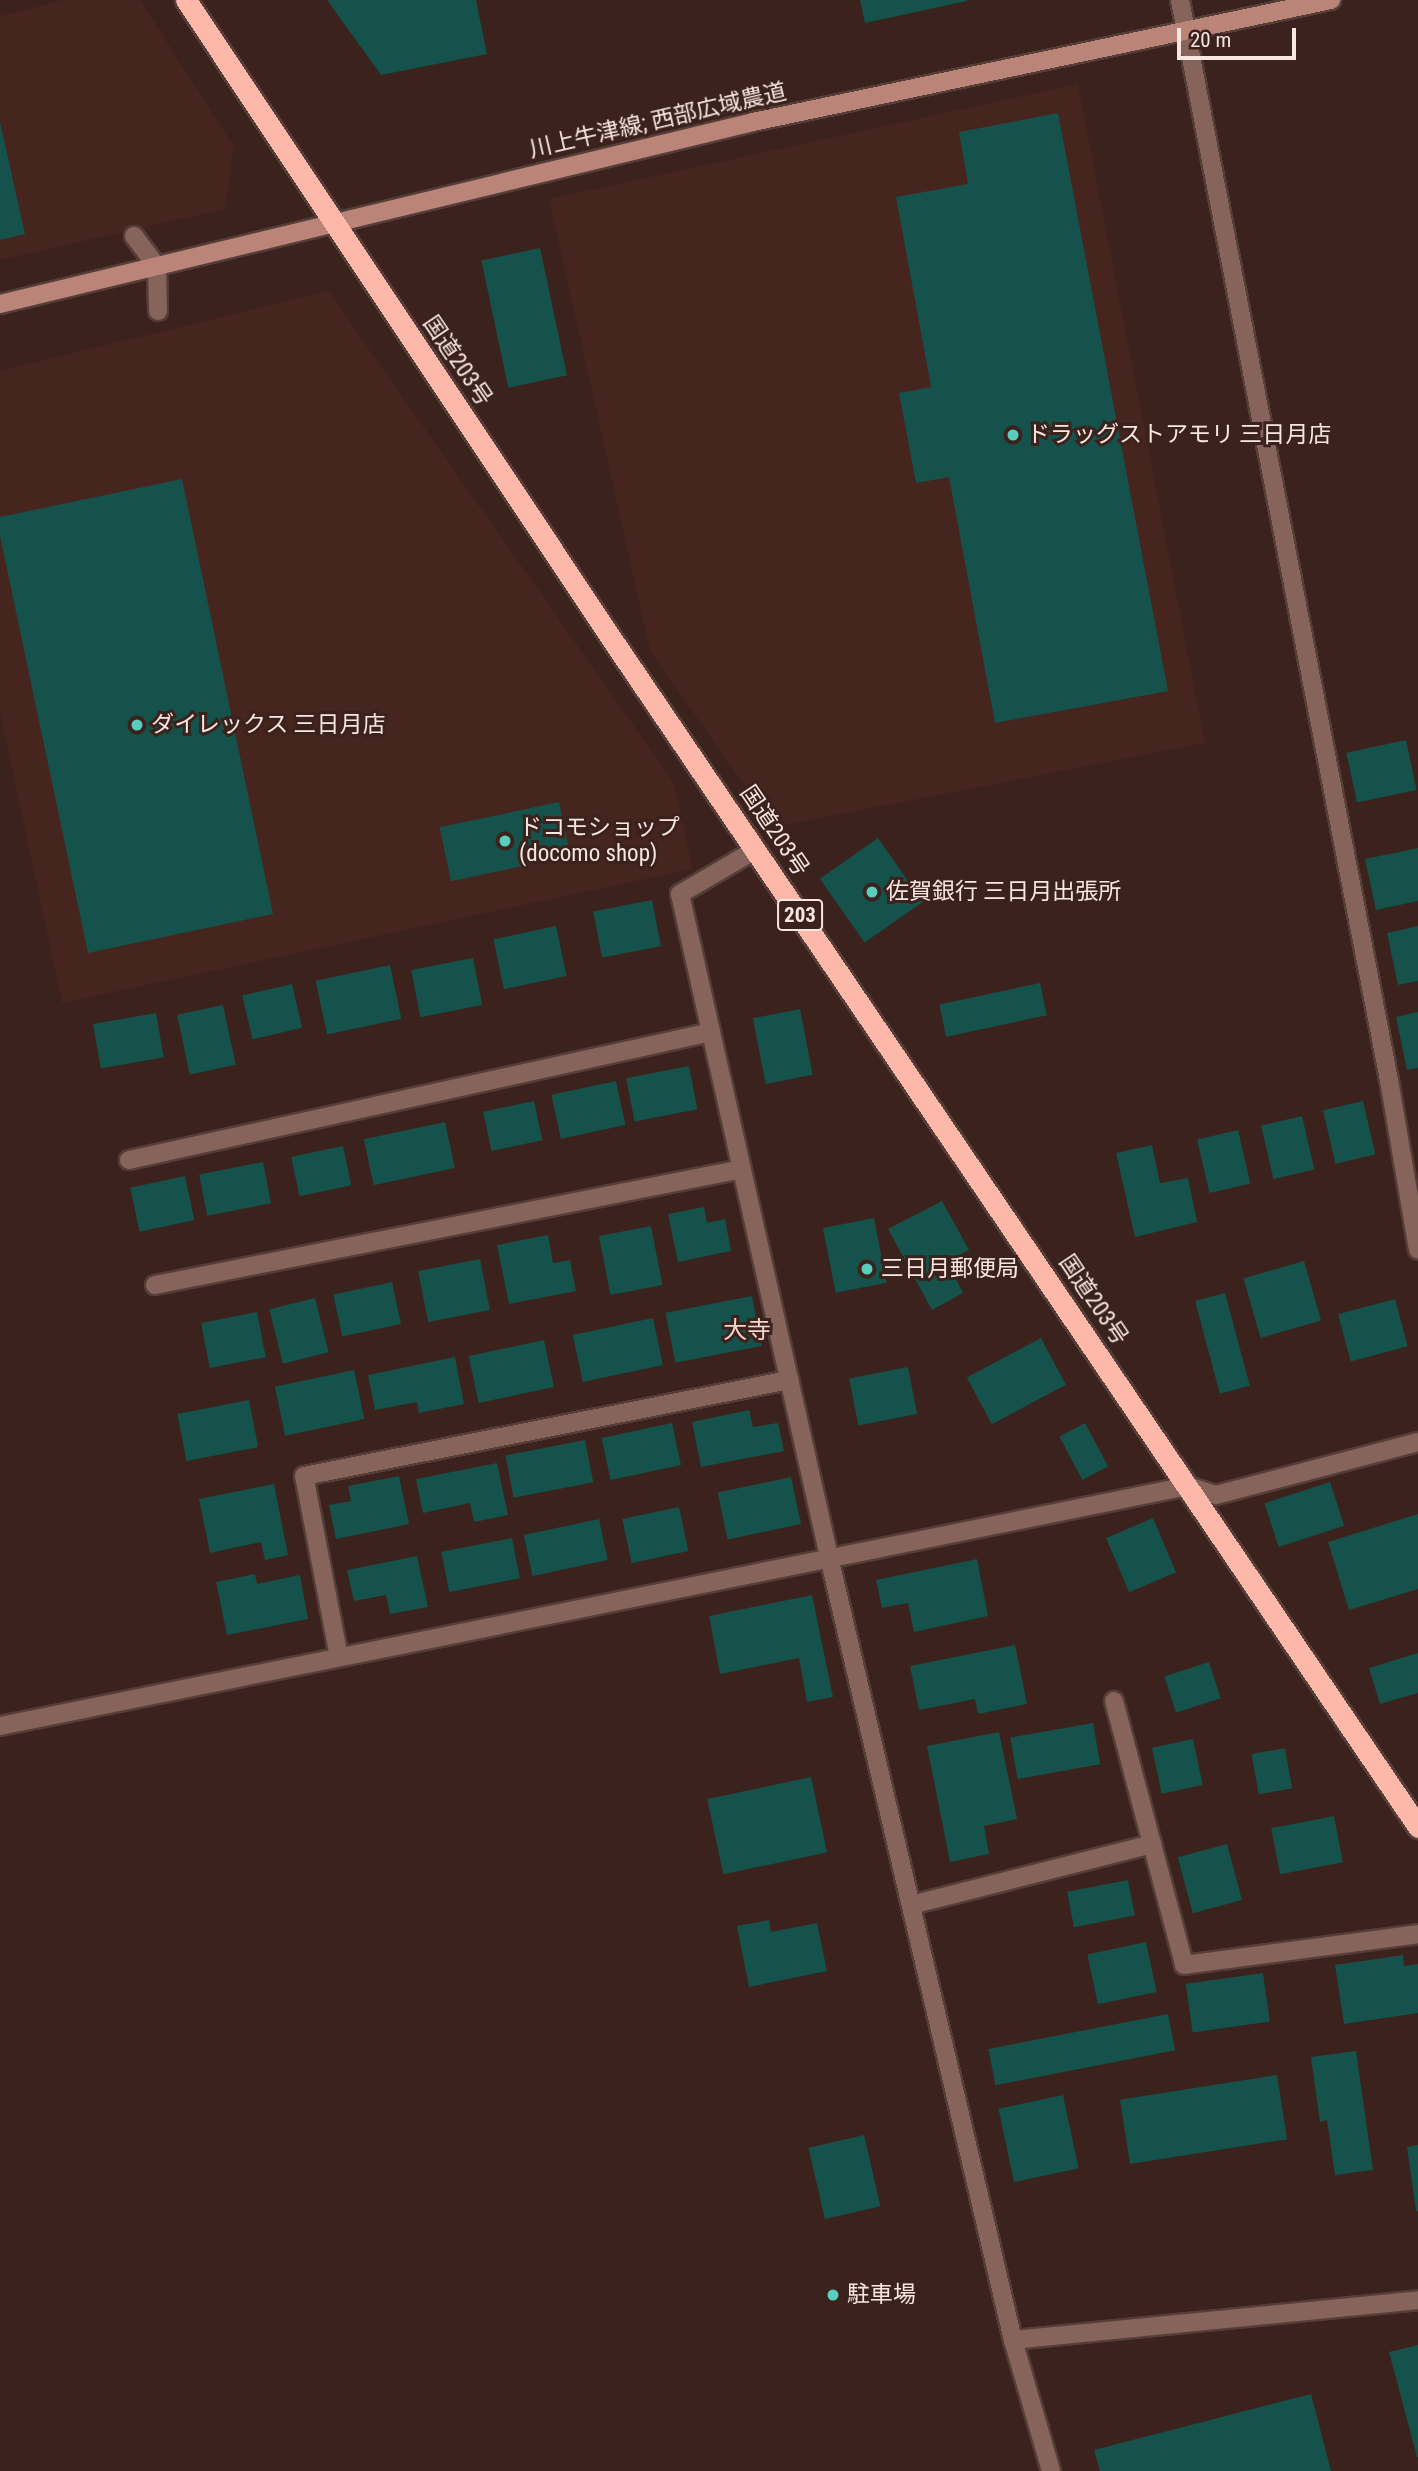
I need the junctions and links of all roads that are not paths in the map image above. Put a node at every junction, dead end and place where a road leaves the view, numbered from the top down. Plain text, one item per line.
1 (186, 0) edge
2 (1180, 0) edge
3 (1331, 0) edge
4 (1186, 29) junction
5 (334, 225) junction
6 (134, 236) dead end
7 (157, 266) junction
8 (0, 304) edge
9 (158, 311) dead end
10 (755, 850) junction
11 (711, 1032) junction
12 (129, 1160) dead end
13 (742, 1169) junction
14 (1418, 1250) edge
15 (155, 1285) dead end
16 (790, 1380) junction
17 (1418, 1442) edge
18 (1188, 1486) junction
19 (829, 1557) junction
20 (339, 1657) junction
21 (1114, 1701) dead end
22 (0, 1726) edge
23 (1418, 1827) edge
24 (1152, 1844) junction
25 (911, 1905) junction
26 (1418, 1934) edge
27 (1418, 2300) edge
28 (1013, 2340) junction
29 (1051, 2471) edge

1 - 5 highway, 国道203号 / 203
2 - 4 street
3 - 4 main road, 川上牛津線; 西部広域農道
4 - 5 main road, 川上牛津線; 西部広域農道
4 - 14 street
5 - 7 main road, 川上牛津線; 西部広域農道
5 - 10 highway, 国道203号 / 203
6 - 7 street
7 - 8 main road, 川上牛津線; 西部広域農道
7 - 9 street
10 - 11 street
10 - 18 highway, 国道203号 / 203
11 - 12 street
11 - 13 street
13 - 15 street
13 - 16 street
16 - 19 street
16 - 20 street
17 - 18 street
18 - 19 street
18 - 23 highway, 国道203号 / 203
19 - 20 street
19 - 25 street
20 - 22 street
21 - 24 street
24 - 25 street
24 - 26 street
25 - 28 street
27 - 28 street
28 - 29 street

